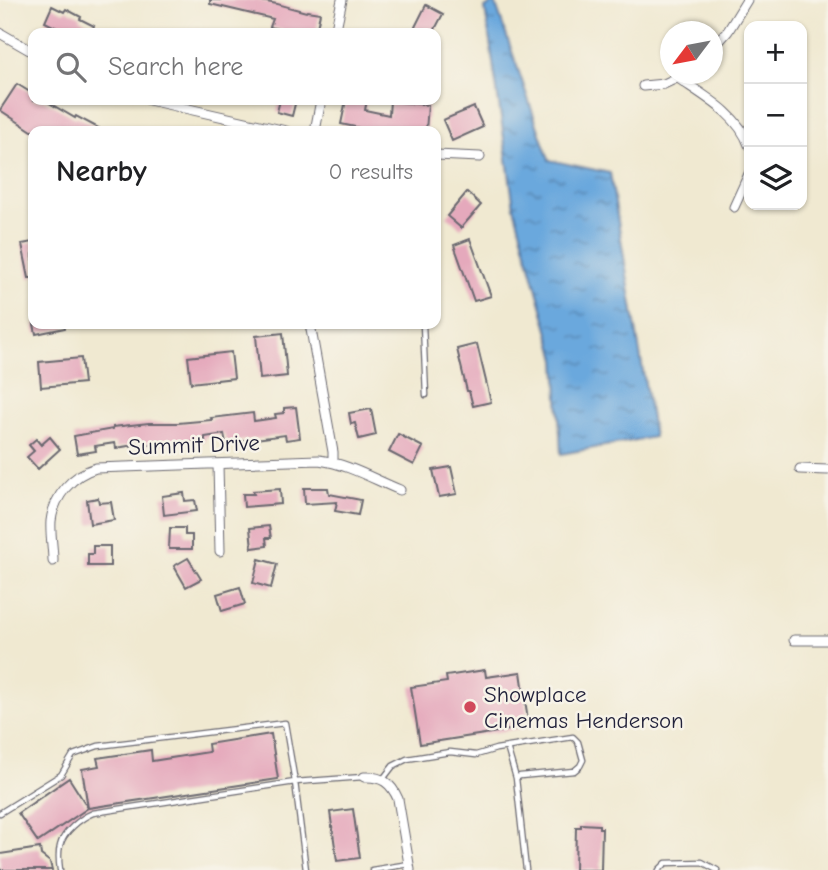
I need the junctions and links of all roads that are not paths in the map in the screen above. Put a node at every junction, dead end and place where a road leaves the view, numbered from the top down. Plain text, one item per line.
1 (342, 0) edge
2 (747, 0) edge
3 (336, 28) edge
4 (0, 33) edge
5 (723, 37) edge
6 (28, 49) edge
7 (664, 84) edge
8 (691, 84) edge
9 (643, 86) dead end
10 (171, 105) edge
11 (320, 105) edge
12 (264, 126) edge
13 (316, 126) edge
14 (744, 135) edge
15 (441, 155) edge
16 (480, 156) dead end
17 (744, 185) edge
18 (734, 207) dead end
19 (311, 329) edge
20 (423, 329) edge
21 (426, 395) dead end
22 (333, 462) junction
23 (218, 464) junction
24 (800, 469) dead end
25 (828, 470) edge
26 (400, 490) dead end
27 (220, 551) dead end
28 (53, 561) dead end
29 (794, 640) dead end
30 (828, 640) edge
31 (507, 747) junction
32 (364, 777) joint
33 (516, 778) junction
34 (383, 779) junction
35 (295, 782) junction
36 (0, 813) edge
37 (410, 867) edge
38 (60, 870) edge
39 (306, 870) edge
40 (372, 870) edge
41 (526, 870) edge
42 (659, 870) edge
43 (718, 870) edge

1 - 3 street
2 - 5 street
4 - 6 street
7 - 9 street
8 - 14 street
10 - 12 street
11 - 13 street
15 - 16 street
17 - 18 street
19 - 22 street
20 - 21 lane
22 - 23 street, Summit Drive
22 - 26 street, Summit Drive
23 - 27 street
23 - 28 street, Summit Drive
24 - 25 street
29 - 30 street
31 - 33 lane
31 - 33 lane
31 - 34 lane
32 - 34 street
32 - 35 lane
33 - 41 lane
34 - 37 street
35 - 36 lane
35 - 38 lane
35 - 39 lane
37 - 40 lane
42 - 43 lane

